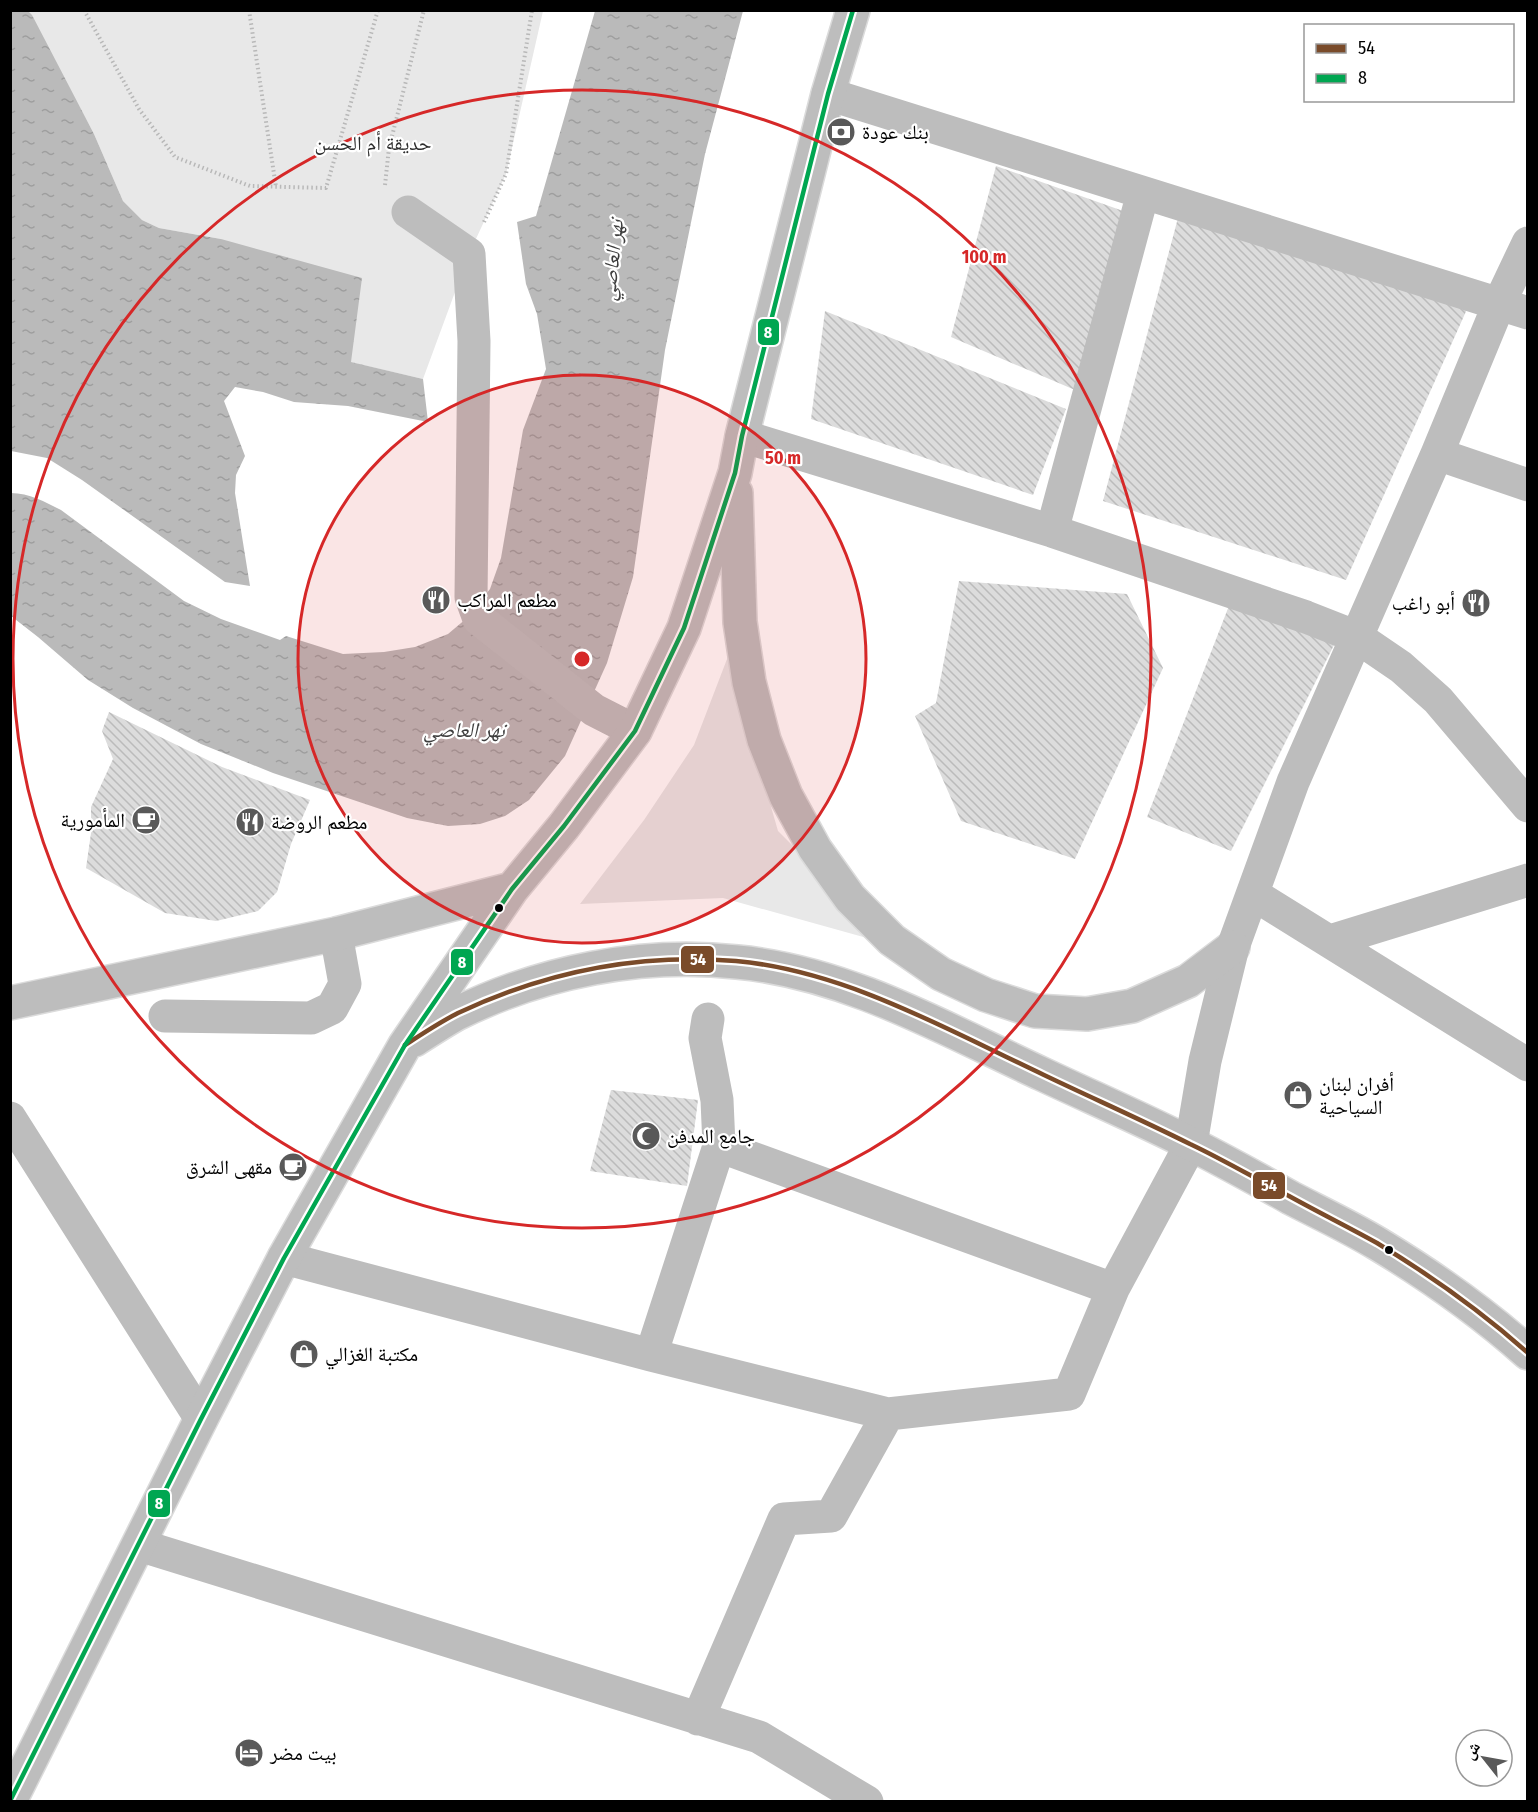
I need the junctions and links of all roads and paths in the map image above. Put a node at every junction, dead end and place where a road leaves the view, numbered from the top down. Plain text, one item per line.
1 (84, 10) edge
2 (249, 10) edge
3 (378, 10) edge
4 (424, 10) edge
5 (532, 10) edge
6 (854, 10) edge
7 (828, 94) junction
8 (276, 187) junction
9 (1143, 193) junction
10 (408, 212) joint
11 (1527, 243) edge
12 (470, 254) junction
13 (1513, 309) edge
14 (742, 436) junction
15 (1437, 454) junction
16 (735, 473) junction
17 (1527, 484) edge
18 (1052, 531) junction
19 (1357, 636) junction
20 (636, 731) junction
21 (1527, 806) edge
22 (1527, 880) edge
23 (512, 889) junction
24 (1253, 894) junction
25 (336, 934) junction
26 (1329, 941) junction
27 (1233, 947) junction
28 (10, 1003) edge
29 (165, 1016) dead end
30 (708, 1019) dead end
31 (405, 1045) junction
32 (1527, 1065) edge
33 (10, 1118) edge
34 (1191, 1144) junction
35 (719, 1146) junction
36 (284, 1258) junction
37 (1113, 1289) junction
38 (1527, 1353) edge
39 (651, 1355) junction
40 (888, 1414) junction
41 (201, 1419) junction
42 (139, 1545) junction
43 (698, 1719) junction
44 (11, 1793) edge
45 (867, 1802) edge

1 - 8 path
2 - 8 path
3 - 8 path
4 - 10 path
5 - 12 path
6 - 7 street
7 - 9 street
7 - 14 street
9 - 13 street
9 - 18 street
10 - 12 street
11 - 13 street
12 - 20 street
13 - 15 street
14 - 16 street
14 - 18 street
15 - 17 street
15 - 19 street
16 - 20 street
16 - 27 street
18 - 19 street
19 - 21 street
19 - 24 street
20 - 23 street
22 - 26 street
23 - 25 street
23 - 31 street
24 - 26 street
24 - 27 street
25 - 28 street
25 - 29 street
26 - 32 street
27 - 34 street
30 - 35 street
31 - 34 street
31 - 36 street
33 - 41 street
34 - 37 street
34 - 38 street
35 - 37 street
35 - 39 street
36 - 39 street
36 - 41 street
37 - 40 street
39 - 40 street
40 - 43 street
41 - 42 street
42 - 43 street
42 - 44 street
43 - 45 street

